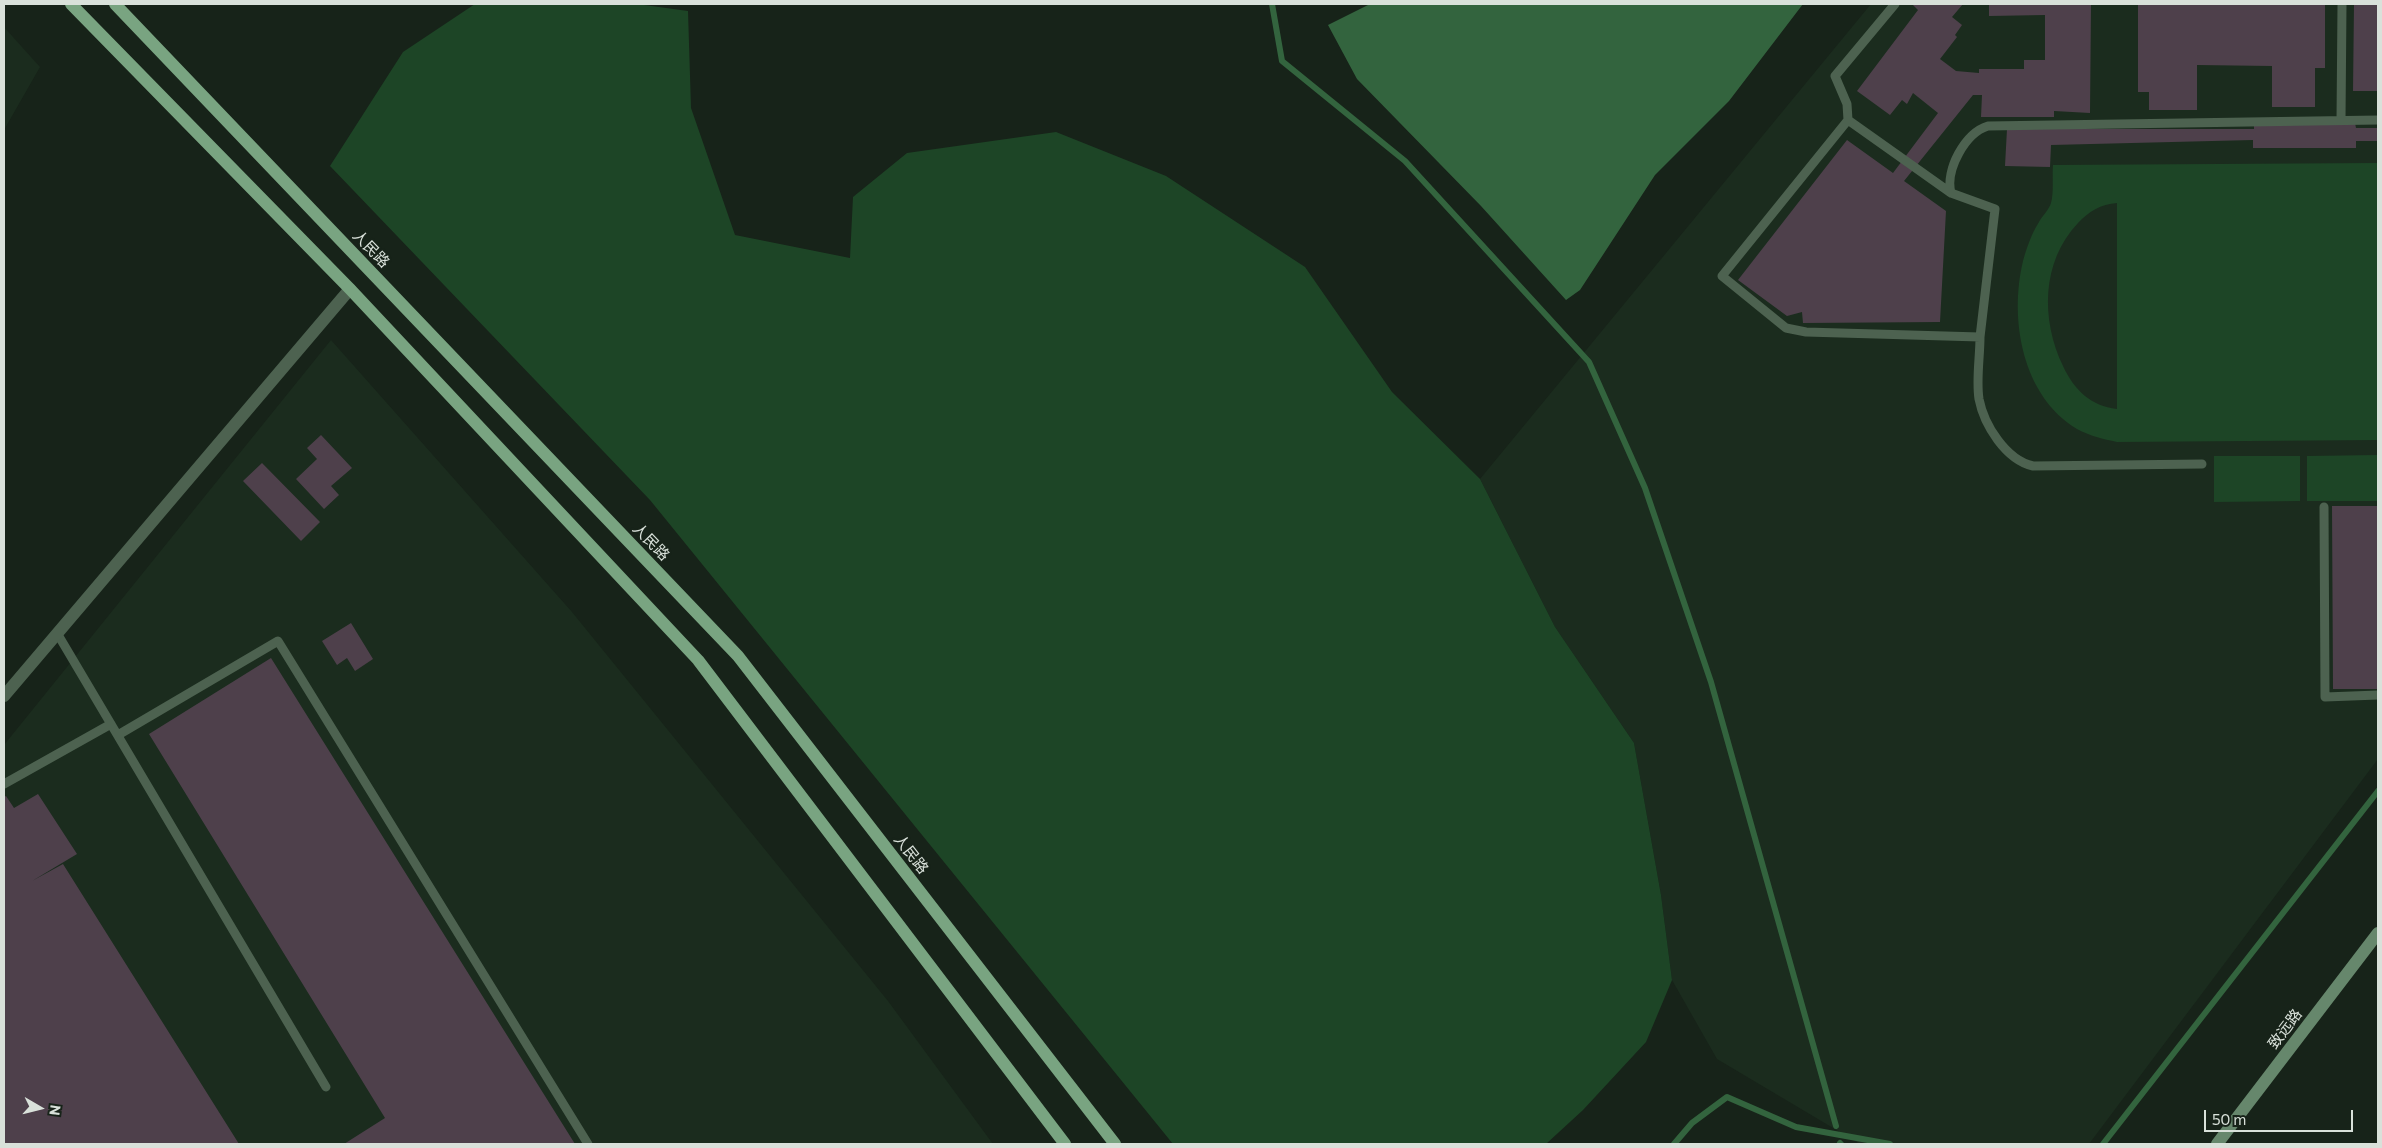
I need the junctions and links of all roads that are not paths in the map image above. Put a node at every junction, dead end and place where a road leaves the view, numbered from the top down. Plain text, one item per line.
1 (71, 4) edge
2 (115, 4) edge
3 (1895, 4) edge
4 (2342, 4) edge
5 (1848, 120) junction
6 (2341, 120) junction
7 (2378, 120) edge
8 (1952, 193) junction
9 (350, 289) junction
10 (1980, 337) junction
11 (2202, 464) dead end
12 (2324, 507) dead end
13 (58, 633) junction
14 (2378, 695) edge
15 (4, 696) edge
16 (111, 724) junction
17 (118, 735) junction
18 (4, 784) edge
19 (2378, 933) edge
20 (326, 1087) dead end
21 (588, 1144) edge
22 (1065, 1144) edge
23 (1115, 1144) edge
24 (2217, 1144) edge

1 - 9 main road
2 - 23 main road, 人民路
3 - 5 lane
4 - 6 lane
5 - 8 lane
5 - 10 lane
6 - 7 lane
6 - 8 lane
8 - 10 lane
9 - 13 street
9 - 22 main road
10 - 11 lane
12 - 14 lane
13 - 15 street
13 - 16 lane
16 - 17 lane
16 - 18 lane
17 - 20 lane
17 - 21 lane
19 - 24 main road, 致远路

